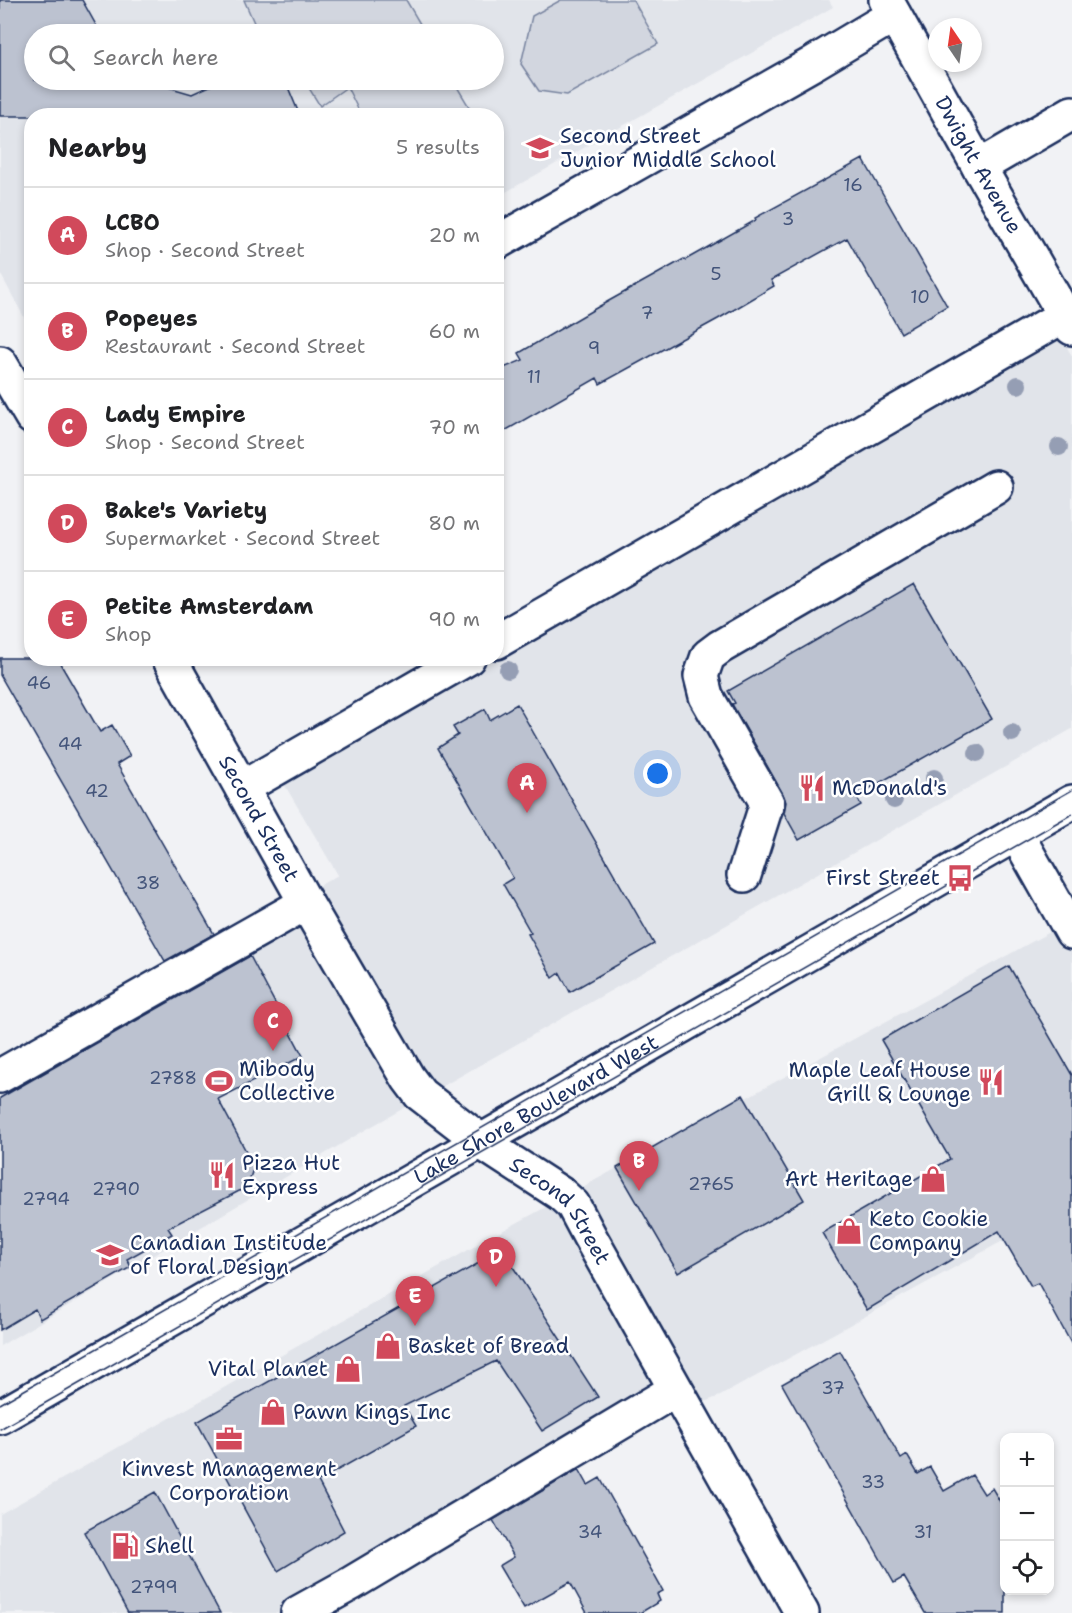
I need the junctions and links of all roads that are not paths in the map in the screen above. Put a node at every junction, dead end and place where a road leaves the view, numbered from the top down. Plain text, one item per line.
1 (890, 7) edge
2 (1072, 113) edge
3 (979, 167) junction
4 (504, 238) edge
5 (1068, 322) edge
6 (0, 363) edge
7 (24, 404) edge
8 (996, 488) dead end
9 (504, 638) edge
10 (173, 666) edge
11 (454, 666) edge
12 (242, 788) junction
13 (1072, 802) edge
14 (1017, 835) junction
15 (744, 875) dead end
16 (306, 903) junction
17 (1072, 932) edge
18 (0, 1076) edge
19 (482, 1141) junction
20 (675, 1390) junction
21 (0, 1417) edge
22 (298, 1613) edge
23 (802, 1613) edge

1 - 3 street, Dwight Avenue
1 - 4 street
2 - 3 street
3 - 5 street, Dwight Avenue
5 - 9 street
6 - 7 street
8 - 15 street
10 - 12 street, Second Street
11 - 12 street
12 - 16 street, Second Street
13 - 14 street, Lake Shore Boulevard West
14 - 17 street
14 - 19 street, Lake Shore Boulevard West
16 - 18 street
16 - 19 street, Second Street
19 - 20 street, Second Street
19 - 21 street, Lake Shore Boulevard West
20 - 22 street
20 - 23 street, Second Street

